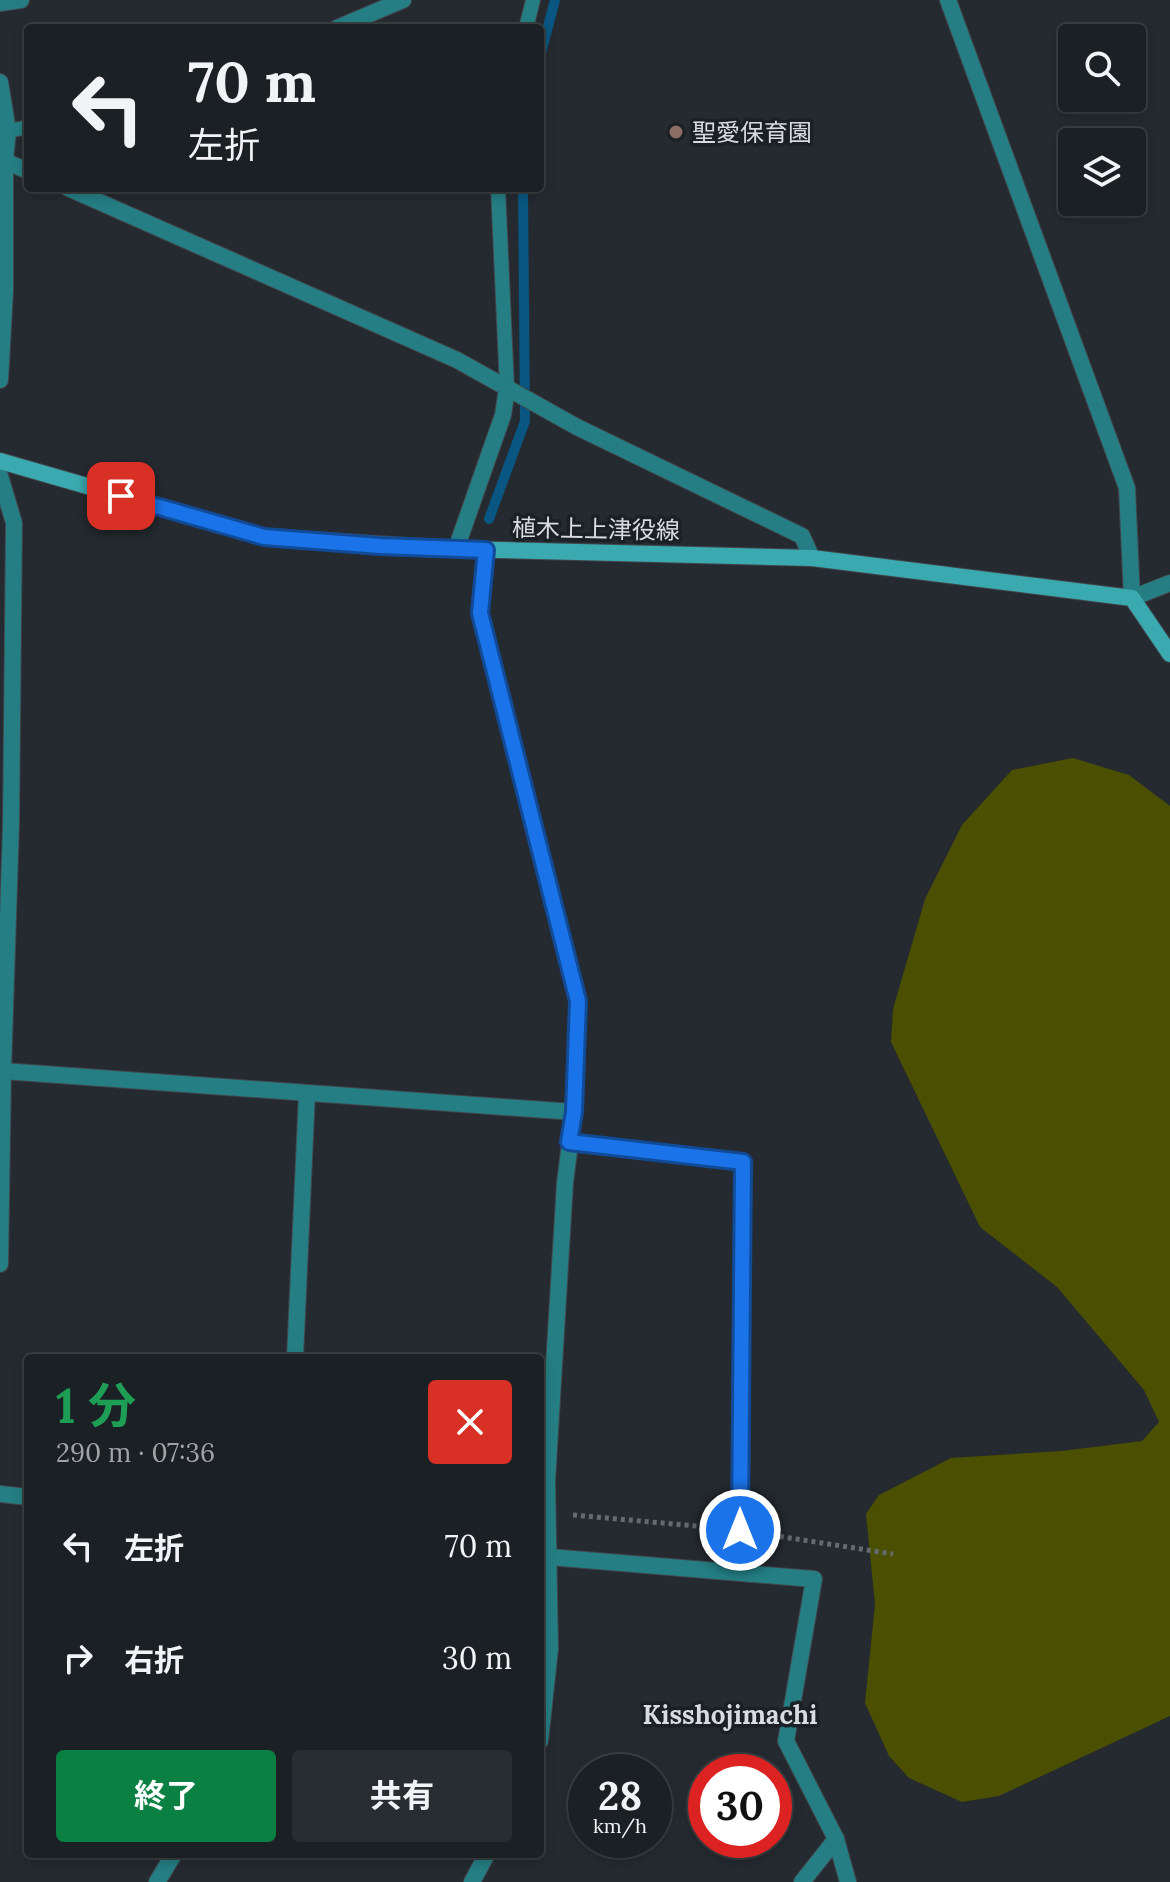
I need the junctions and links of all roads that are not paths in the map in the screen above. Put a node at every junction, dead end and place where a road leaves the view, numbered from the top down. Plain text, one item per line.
1 (21, 0) edge
2 (403, 0) edge
3 (533, 0) edge
4 (948, 0) edge
5 (0, 3) edge
6 (346, 24) edge
7 (527, 24) edge
8 (0, 82) edge
9 (24, 128) edge
10 (8, 131) junction
11 (3, 160) edge
12 (24, 169) edge
13 (77, 192) edge
14 (498, 192) edge
15 (0, 380) edge
16 (507, 388) junction
17 (0, 461) edge
18 (0, 476) edge
19 (456, 549) junction
20 (486, 550) junction
21 (812, 558) junction
22 (1170, 583) edge
23 (1132, 598) junction
24 (1170, 654) edge
25 (5, 824) edge
26 (3, 1071) junction
27 (307, 1093) junction
28 (574, 1112) junction
29 (569, 1142) junction
30 (0, 1264) edge
31 (295, 1354) edge
32 (544, 1468) edge
33 (0, 1494) edge
34 (544, 1494) edge
35 (24, 1497) edge
36 (549, 1557) junction
37 (740, 1573) junction
38 (544, 1704) edge
39 (836, 1839) junction
40 (172, 1858) edge
41 (485, 1858) edge
42 (157, 1882) edge
43 (472, 1882) edge
44 (802, 1882) edge
45 (848, 1882) edge

1 - 5 street
2 - 6 street
3 - 7 lane
4 - 23 street
8 - 10 street
9 - 10 lane
10 - 11 street
11 - 12 street
11 - 15 street
13 - 16 street
14 - 16 lane
16 - 19 street
16 - 21 street
17 - 19 main road, 植木上上津役線
18 - 25 street
19 - 20 main road, 植木上上津役線
20 - 21 main road, 植木上上津役線
20 - 28 street
21 - 23 main road, 植木上上津役線
22 - 23 street
23 - 24 main road
25 - 26 street
26 - 27 street
26 - 30 street
27 - 28 street
27 - 31 street
28 - 29 street
29 - 32 street
29 - 37 street
33 - 35 street
34 - 36 street
36 - 37 street
36 - 38 street
37 - 39 street
39 - 44 street
39 - 45 street
40 - 42 street
41 - 43 street

